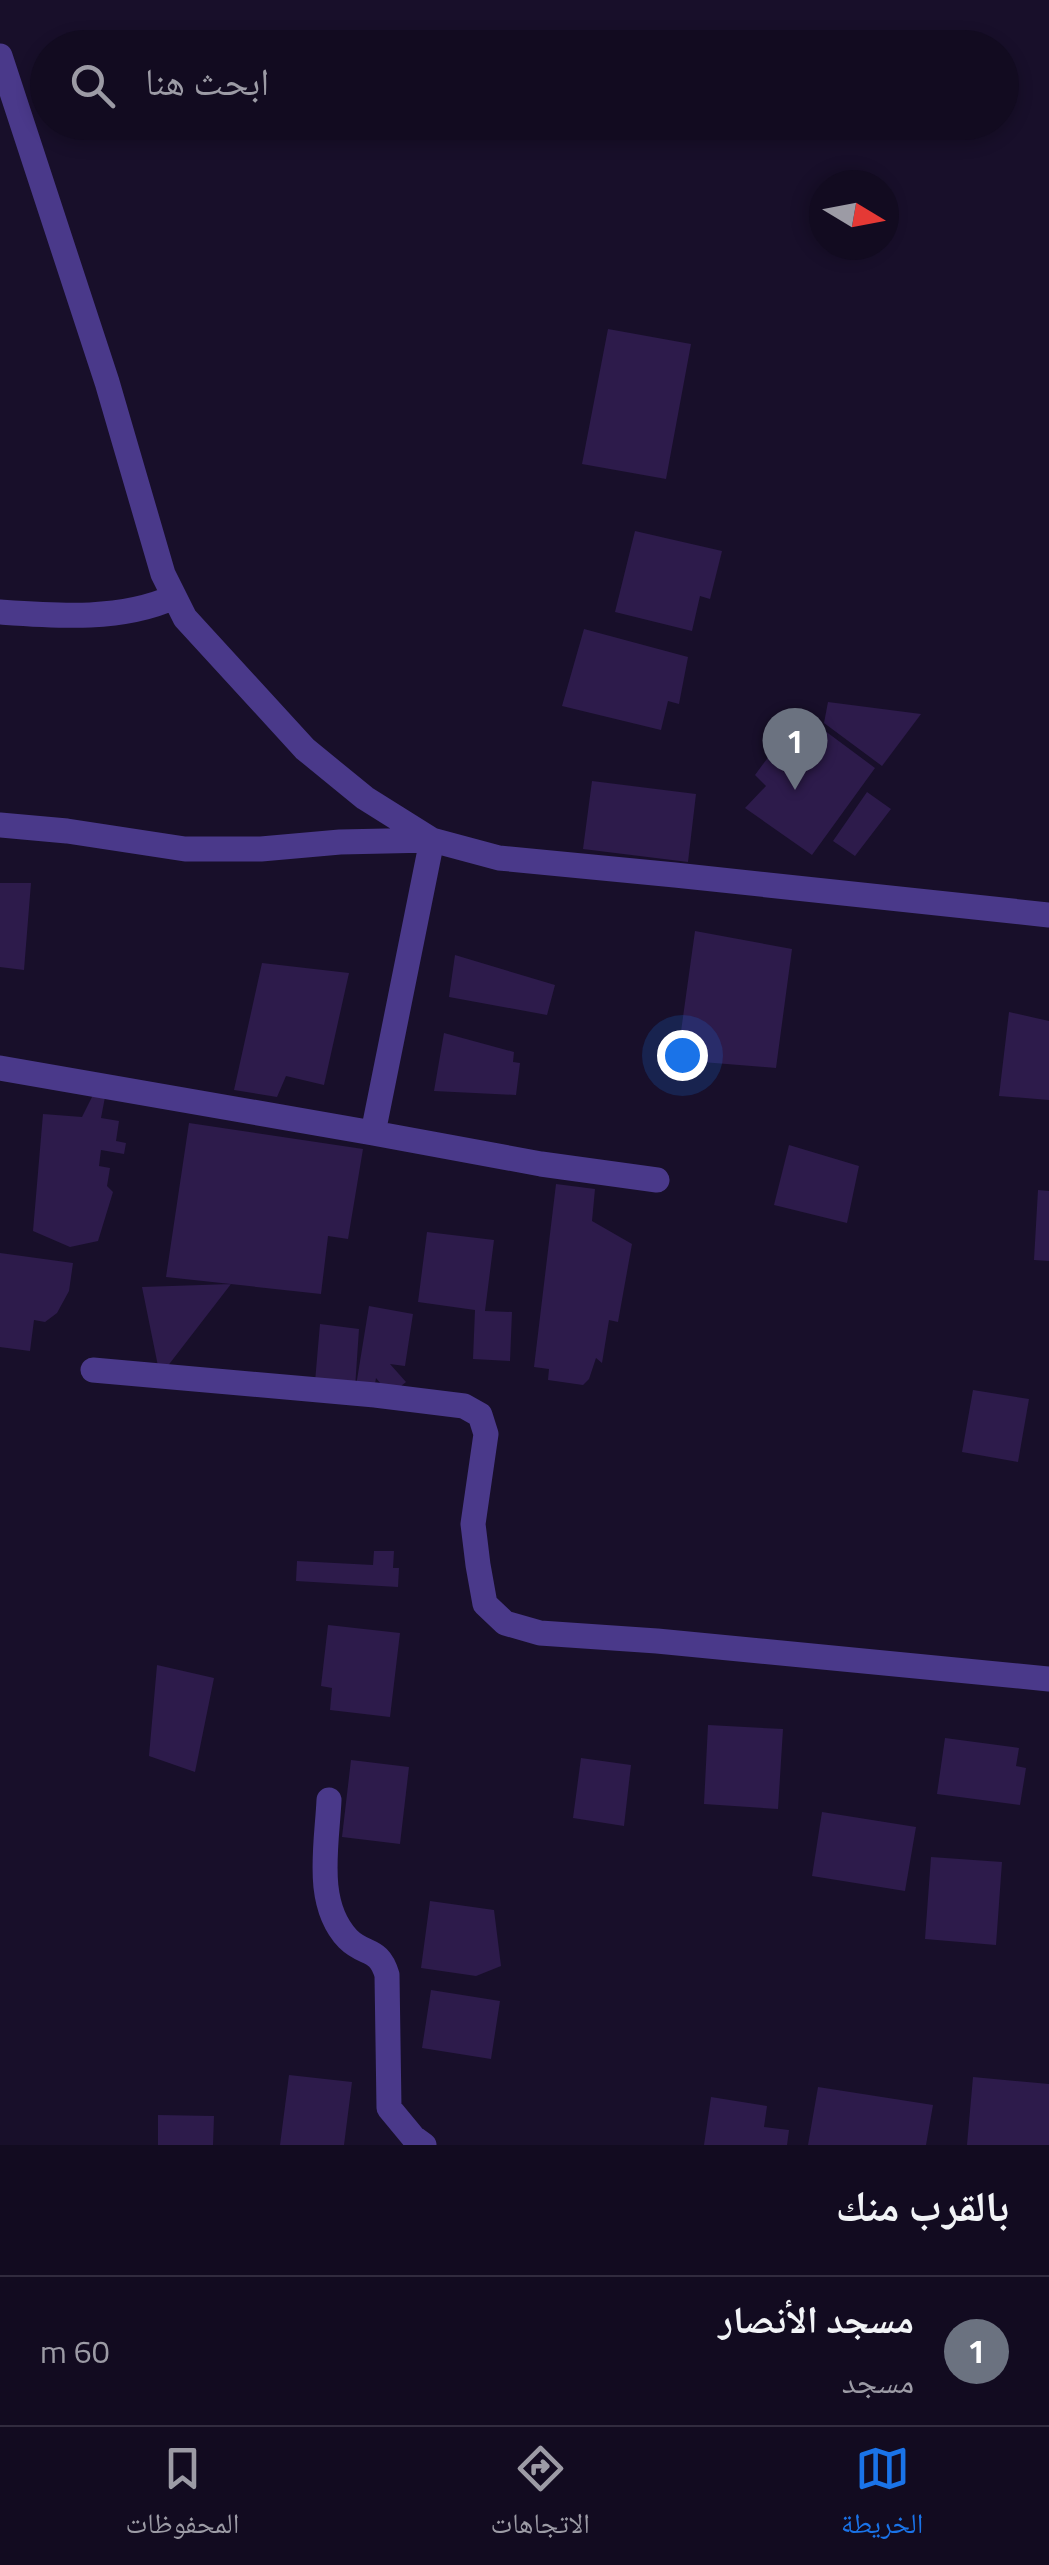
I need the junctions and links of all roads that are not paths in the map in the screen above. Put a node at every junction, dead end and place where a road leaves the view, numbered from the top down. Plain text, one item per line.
1 (0, 56) edge
2 (174, 596) junction
3 (0, 612) edge
4 (0, 826) edge
5 (432, 840) junction
6 (1049, 915) edge
7 (0, 1068) edge
8 (373, 1132) junction
9 (657, 1180) dead end
10 (92, 1370) dead end
11 (1049, 1678) edge
12 (329, 1800) dead end
13 (424, 2145) edge

1 - 2 street
2 - 3 street
2 - 5 street
4 - 5 street
5 - 6 street
5 - 8 street
7 - 8 street
8 - 9 street
10 - 11 street
12 - 13 street

